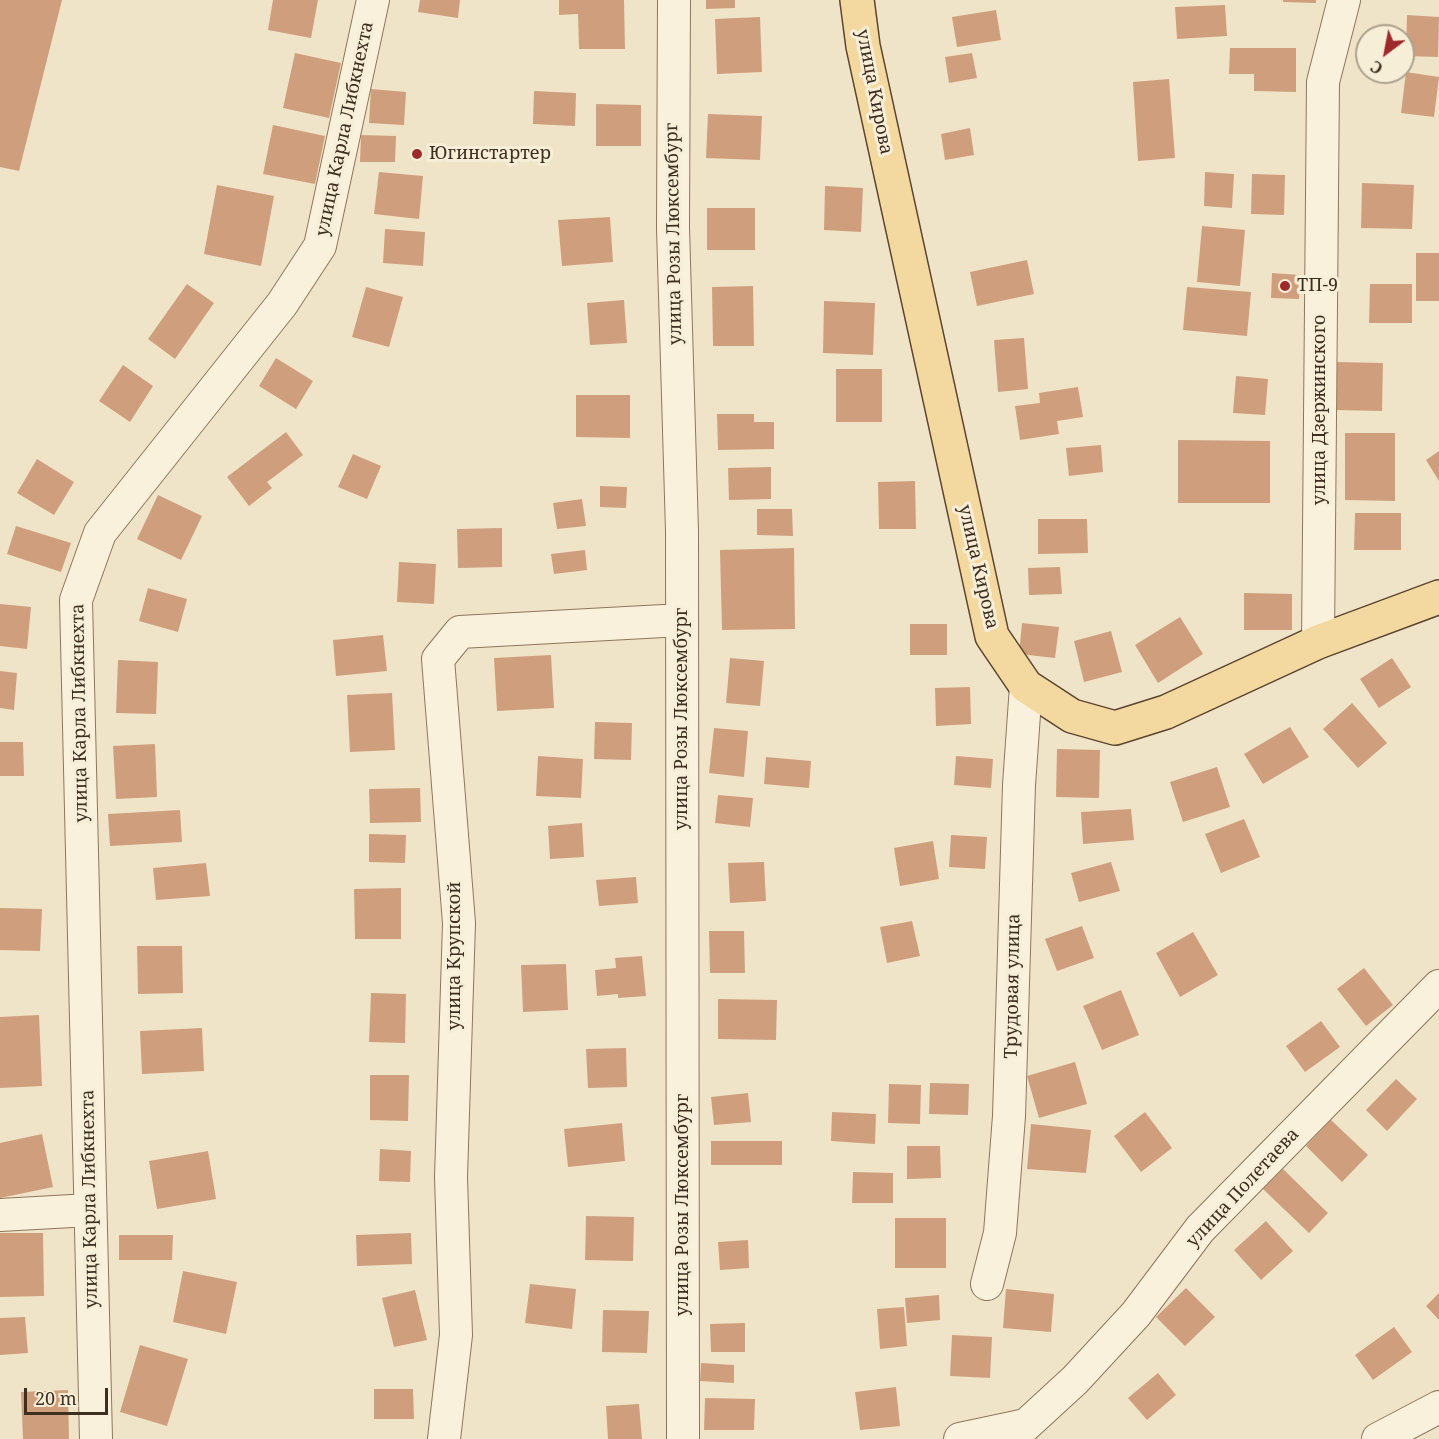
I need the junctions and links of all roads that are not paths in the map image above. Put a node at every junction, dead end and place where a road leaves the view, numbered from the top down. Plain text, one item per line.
1 (373, 0) edge
2 (674, 0) edge
3 (857, 0) edge
4 (1344, 0) edge
5 (1439, 597) edge
6 (682, 620) junction
7 (1318, 642) junction
8 (1026, 686) junction
9 (1439, 986) edge
10 (90, 1210) junction
11 (0, 1215) edge
12 (987, 1284) dead end
13 (1439, 1407) edge
14 (96, 1439) edge
15 (444, 1439) edge
16 (683, 1439) edge
17 (960, 1439) edge
18 (1378, 1439) edge

1 - 10 street, улица Карла Либкнехта
2 - 6 street, улица Розы Люксембург
3 - 8 main road, улица Кирова
4 - 7 street, улица Дзержинского
5 - 7 main road, улица Кирова
6 - 15 street, улица Крупской
6 - 16 street, улица Розы Люксембург
7 - 8 main road, улица Кирова
8 - 12 street, Трудовая улица
9 - 17 street, улица Полетаева
10 - 11 street
10 - 14 street, улица Карла Либкнехта
13 - 18 street

